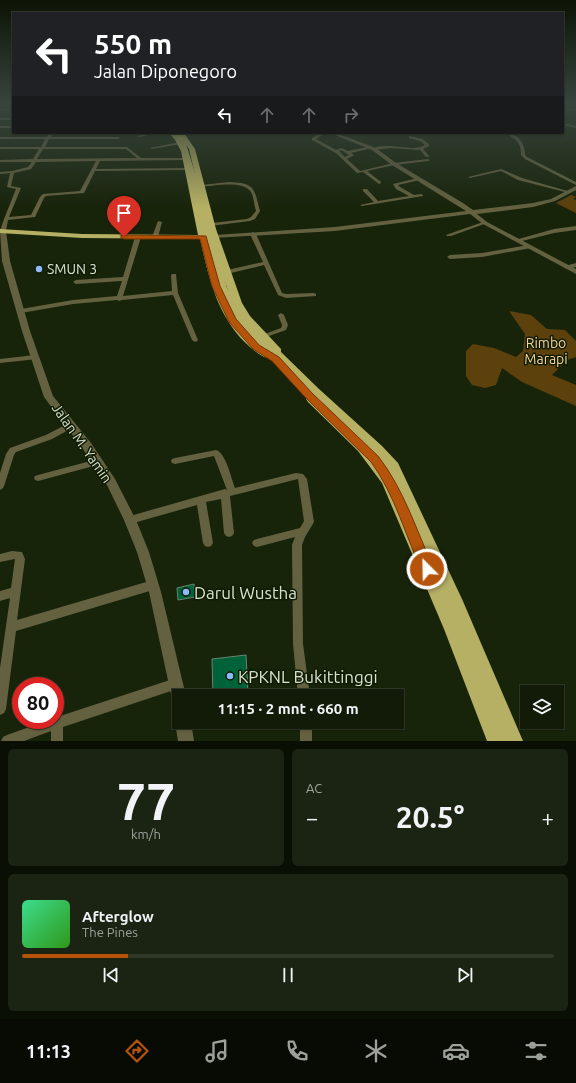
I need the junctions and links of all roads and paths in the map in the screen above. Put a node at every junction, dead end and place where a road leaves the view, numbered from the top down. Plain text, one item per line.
1 (48, 138) edge
2 (90, 139) edge
3 (120, 139) edge
4 (176, 139) edge
5 (183, 139) edge
6 (185, 139) edge
7 (314, 139) edge
8 (347, 139) edge
9 (416, 139) edge
10 (517, 139) edge
11 (180, 143) junction
12 (124, 144) dead end
13 (0, 148) edge
14 (42, 148) junction
15 (128, 148) junction
16 (152, 148) dead end
17 (372, 148) junction
18 (421, 149) junction
19 (336, 151) junction
20 (349, 152) junction
21 (186, 159) junction
22 (345, 159) junction
23 (35, 160) junction
24 (99, 160) junction
25 (140, 160) junction
26 (0, 161) edge
27 (394, 164) junction
28 (188, 169) junction
29 (94, 170) junction
30 (364, 171) junction
31 (12, 172) junction
32 (0, 173) edge
33 (418, 178) junction
34 (470, 178) dead end
35 (379, 183) dead end
36 (201, 186) junction
37 (365, 190) dead end
38 (574, 190) edge
39 (421, 195) dead end
40 (413, 196) junction
41 (377, 202) junction
42 (362, 205) dead end
43 (207, 207) junction
44 (197, 208) junction
45 (472, 213) junction
46 (6, 219) junction
47 (160, 222) dead end
48 (485, 223) junction
49 (212, 225) junction
50 (576, 228) edge
51 (1, 231) edge
52 (253, 234) junction
53 (450, 235) dead end
54 (138, 237) junction
55 (155, 237) junction
56 (215, 237) junction
57 (203, 238) junction
58 (518, 240) junction
59 (530, 247) junction
60 (450, 257) dead end
61 (3, 262) edge
62 (267, 263) junction
63 (576, 265) edge
64 (567, 267) junction
65 (226, 272) junction
66 (576, 272) edge
67 (174, 275) dead end
68 (126, 279) junction
69 (76, 282) dead end
70 (175, 293) junction
71 (314, 295) dead end
72 (119, 298) junction
73 (21, 311) junction
74 (281, 315) dead end
75 (264, 336) junction
76 (195, 340) dead end
77 (273, 353) junction
78 (35, 357) junction
79 (0, 361) edge
80 (71, 425) junction
81 (175, 461) dead end
82 (98, 462) junction
83 (38, 478) dead end
84 (0, 486) edge
85 (228, 493) junction
86 (201, 500) junction
87 (130, 520) junction
88 (304, 531) junction
89 (229, 534) dead end
90 (208, 543) dead end
91 (257, 543) dead end
92 (0, 558) edge
93 (153, 585) junction
94 (16, 591) junction
95 (0, 596) edge
96 (11, 627) junction
97 (458, 627) junction
98 (176, 684) junction
99 (177, 689) edge
100 (303, 689) edge
101 (0, 708) edge
102 (64, 721) edge
103 (40, 729) edge
104 (57, 729) edge
105 (184, 729) edge
106 (306, 729) edge
107 (7, 741) edge
108 (57, 741) edge
109 (186, 741) edge
110 (306, 741) edge
111 (496, 741) edge
112 (514, 741) edge

1 - 14 street
2 - 3 street
4 - 11 highway
5 - 77 highway, bridge
6 - 36 highway
7 - 19 street
8 - 17 street
9 - 18 street
10 - 38 street
11 - 16 street
11 - 21 highway
12 - 15 street
13 - 14 street
14 - 15 street
14 - 23 street
15 - 25 street
17 - 18 street
17 - 20 street
17 - 27 street
18 - 27 street
19 - 20 street
19 - 22 street
20 - 22 street
21 - 25 street
21 - 28 highway
22 - 30 street
23 - 24 street
23 - 26 street
23 - 31 street
24 - 25 street
24 - 29 street
27 - 30 street
27 - 33 street
28 - 29 street
28 - 44 highway
29 - 46 street
30 - 35 street
31 - 32 street
31 - 46 street
33 - 40 street
33 - 45 street
34 - 38 street
36 - 43 highway
36 - 49 street
37 - 41 street
38 - 45 street
39 - 40 street
40 - 41 street
41 - 42 street
43 - 44 highway
43 - 49 highway
44 - 57 highway
45 - 48 street
45 - 52 street
46 - 51 street
47 - 55 street
48 - 53 street
48 - 58 street
49 - 56 highway
50 - 58 street
51 - 54 highway
51 - 61 street, Jalan M. Yamin
52 - 56 street
52 - 62 street
54 - 55 highway
54 - 68 street
55 - 57 highway
56 - 65 highway
57 - 77 highway
58 - 59 street
59 - 60 street
59 - 64 street
61 - 73 street, Jalan M. Yamin
62 - 65 street
62 - 71 street
63 - 64 street
64 - 66 street
65 - 75 highway
67 - 70 street
68 - 69 street
68 - 72 street
70 - 72 street
70 - 76 street
72 - 73 street
73 - 78 street, Jalan M. Yamin
74 - 75 street
75 - 77 highway
77 - 97 highway
78 - 79 street
78 - 80 street, Jalan M. Yamin
80 - 82 street, Jalan M. Yamin
80 - 84 street
81 - 85 street
82 - 83 street
82 - 87 street, Jalan M. Yamin
85 - 86 street
85 - 88 street
85 - 89 street
86 - 87 street
86 - 90 street
87 - 93 street, Jalan M. Yamin
88 - 91 street
88 - 100 street
92 - 94 street
93 - 96 street
93 - 98 street, Jalan M. Yamin
94 - 95 street
94 - 96 street
96 - 101 street
97 - 111 highway
97 - 112 highway
98 - 99 street, Jalan M. Yamin
98 - 102 street
103 - 107 street
104 - 108 street
105 - 109 street
106 - 110 street

